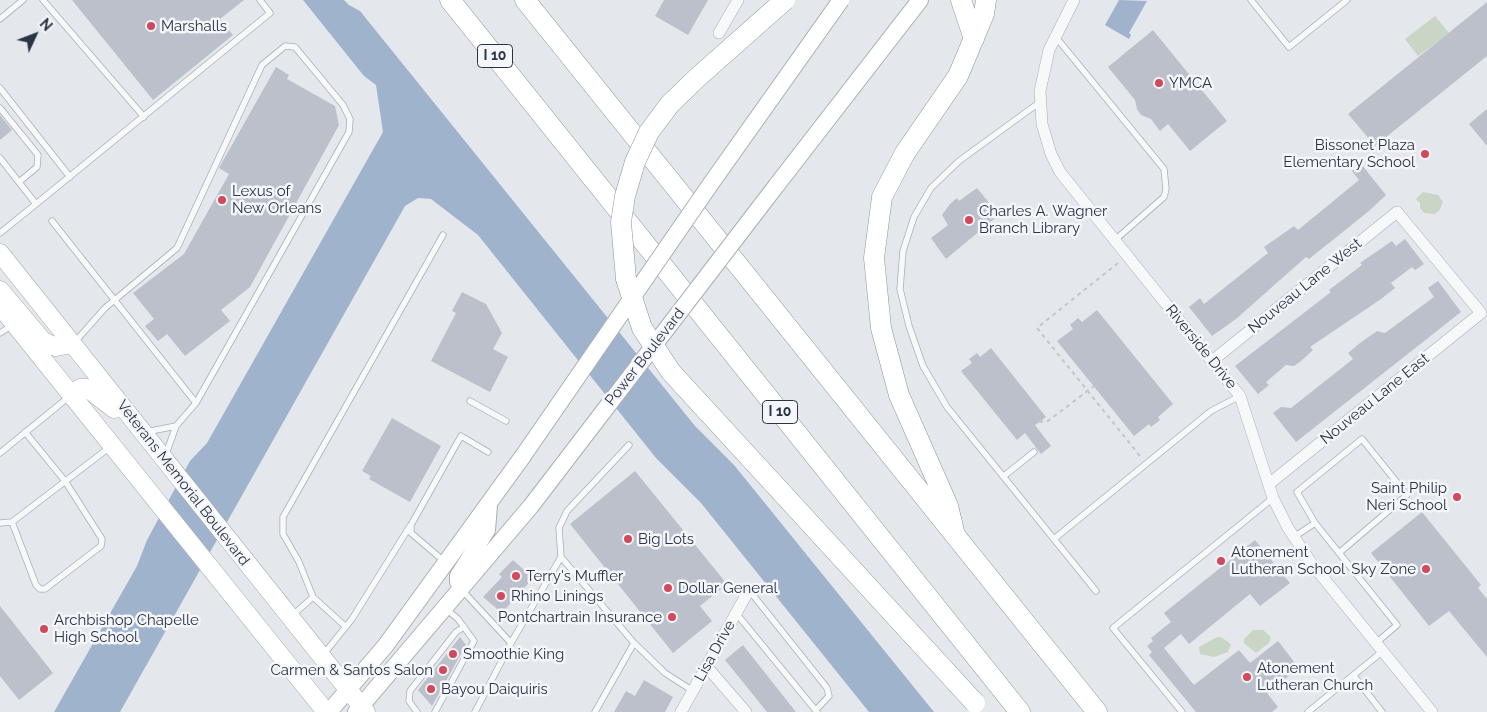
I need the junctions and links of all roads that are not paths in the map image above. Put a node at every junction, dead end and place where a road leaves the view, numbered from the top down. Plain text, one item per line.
1 (24, 0) edge
2 (43, 0) edge
3 (260, 0) edge
4 (450, 0) edge
5 (525, 0) edge
6 (738, 0) edge
7 (785, 0) edge
8 (841, 0) edge
9 (920, 0) edge
10 (961, 0) edge
11 (986, 0) edge
12 (1074, 0) edge
13 (1251, 0) edge
14 (1347, 0) edge
15 (0, 19) edge
16 (718, 33) dead end
17 (1056, 36) junction
18 (974, 39) junction
19 (0, 88) edge
20 (1040, 102) junction
21 (0, 108) edge
22 (144, 117) junction
23 (0, 158) edge
24 (70, 177) junction
25 (19, 182) junction
26 (36, 204) junction
27 (1397, 212) joint
28 (52, 221) dead end
29 (0, 233) edge
30 (443, 234) dead end
31 (1114, 240) junction
32 (0, 253) edge
33 (0, 290) edge
34 (114, 300) junction
35 (0, 306) edge
36 (7, 329) edge
37 (72, 344) junction
38 (1212, 361) junction
39 (71, 395) junction
40 (1240, 396) junction
41 (470, 401) dead end
42 (196, 403) junction
43 (506, 422) dead end
44 (176, 426) junction
45 (25, 432) junction
46 (142, 432) junction
47 (112, 445) junction
48 (629, 445) dead end
49 (488, 452) dead end
50 (1034, 452) dead end
51 (0, 453) edge
52 (168, 465) junction
53 (1004, 476) junction
54 (65, 481) junction
55 (1269, 484) junction
56 (1273, 498) junction
57 (488, 505) junction
58 (12, 522) junction
59 (0, 523) edge
60 (1315, 523) junction
61 (411, 525) junction
62 (955, 536) junction
63 (1294, 537) junction
64 (1054, 539) junction
65 (1339, 553) junction
66 (561, 558) junction
67 (447, 563) junction
68 (460, 588) junction
69 (749, 590) joint
70 (1096, 591) dead end
71 (314, 597) junction
72 (444, 606) junction
73 (736, 613) junction
74 (290, 617) junction
75 (464, 627) junction
76 (346, 628) junction
77 (511, 643) junction
78 (634, 643) junction
79 (1380, 647) junction
80 (322, 657) junction
81 (707, 667) junction
82 (1354, 676) junction
83 (349, 690) junction
84 (693, 691) junction
85 (979, 707) edge
86 (362, 710) edge
87 (816, 711) edge
88 (327, 712) edge
89 (417, 712) edge
90 (435, 712) edge
91 (475, 712) edge
92 (595, 712) edge
93 (681, 712) edge
94 (746, 712) edge
95 (1020, 712) edge
96 (1097, 712) edge
97 (1182, 712) edge
98 (1308, 712) edge
99 (1382, 712) edge
100 (1432, 712) edge

1 - 15 lane
2 - 22 lane
3 - 22 lane
4 - 95 highway, I 10
5 - 62 highway
6 - 16 street
7 - 85 highway, bridge
8 - 57 main road, bridge
9 - 68 main road, Power Boulevard, bridge
10 - 18 highway
11 - 18 highway
12 - 17 street, Riverside Drive
13 - 14 lane
17 - 20 street, Riverside Drive
17 - 31 lane
18 - 62 highway
19 - 24 lane
20 - 31 street, Riverside Drive
20 - 53 lane
21 - 25 lane
22 - 24 lane
23 - 25 lane
24 - 26 lane
25 - 26 lane
26 - 29 lane
27 - 38 street, Nouveau Lane West
27 - 55 street, Nouveau Lane East
28 - 34 lane
30 - 71 lane
31 - 38 street, Riverside Drive
32 - 37 main road, Veterans Memorial Boulevard
33 - 37 main road
34 - 37 lane
34 - 42 lane
34 - 42 lane
35 - 36 main road, Veterans Memorial Boulevard
36 - 39 main road, Veterans Memorial Boulevard
37 - 46 main road, Veterans Memorial Boulevard
38 - 40 street, Riverside Drive
39 - 45 lane
39 - 46 main road
39 - 47 main road, Veterans Memorial Boulevard
40 - 55 street, Riverside Drive
40 - 64 lane
41 - 43 lane
42 - 44 lane
44 - 46 lane
44 - 52 lane
45 - 51 lane
45 - 54 lane
46 - 52 main road, Veterans Memorial Boulevard
47 - 54 lane
47 - 88 main road, Veterans Memorial Boulevard
48 - 66 lane
49 - 61 lane
50 - 53 lane
52 - 74 main road, Veterans Memorial Boulevard
53 - 64 lane
54 - 58 lane
54 - 58 lane
55 - 56 street, Riverside Drive
56 - 63 street, Riverside Drive
56 - 97 lane
57 - 67 main road
57 - 68 main road
58 - 59 lane
60 - 63 lane
60 - 65 lane
60 - 65 lane
61 - 67 lane
61 - 76 lane
62 - 96 highway
63 - 79 street, Riverside Drive
64 - 70 lane
65 - 79 lane
66 - 77 lane
66 - 78 lane
67 - 83 main road
68 - 72 main road, Power Boulevard
68 - 77 lane
69 - 73 street, Lisa Drive
69 - 87 lane
71 - 74 lane
71 - 76 lane
72 - 75 lane
72 - 86 main road, Power Boulevard
73 - 81 street, Lisa Drive
73 - 87 lane
74 - 80 main road, Veterans Memorial Boulevard
75 - 89 lane
75 - 90 lane
76 - 80 lane
77 - 91 lane
78 - 84 lane
78 - 92 lane
79 - 82 lane
79 - 100 street, Riverside Drive
80 - 83 main road, Veterans Memorial Boulevard
81 - 84 street, Lisa Drive
81 - 94 street
82 - 98 lane
82 - 99 lane
83 - 86 main road, Veterans Memorial Boulevard
83 - 88 main road
84 - 93 street, Lisa Drive

